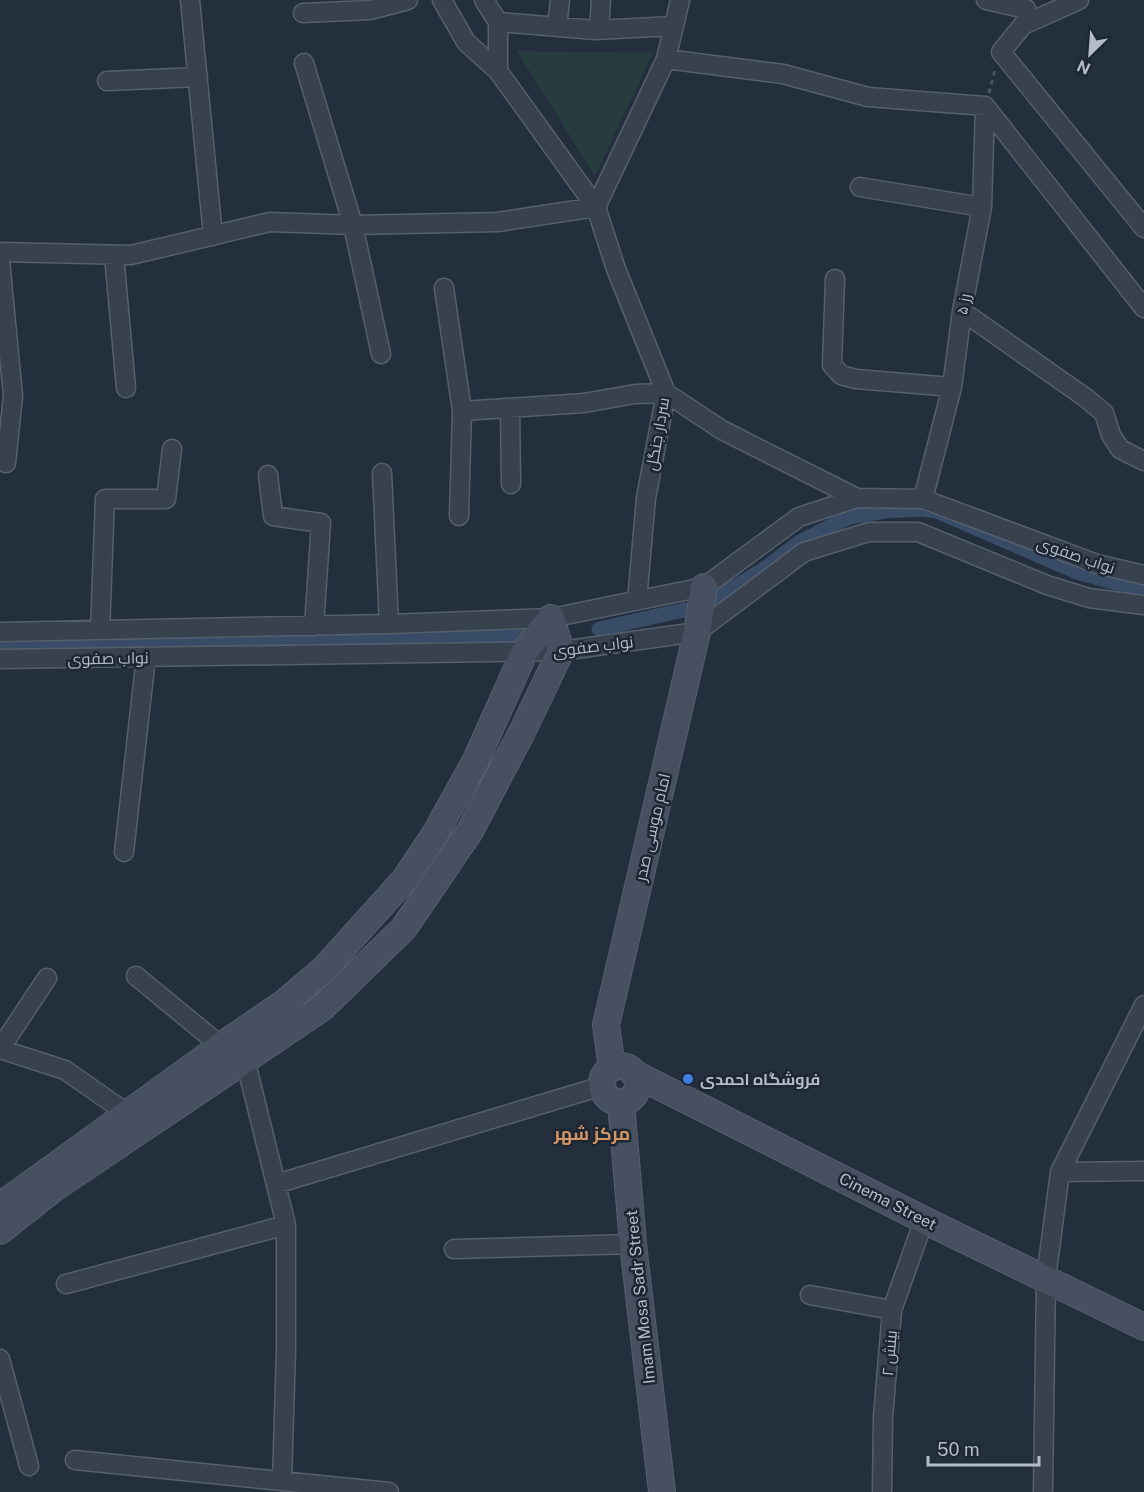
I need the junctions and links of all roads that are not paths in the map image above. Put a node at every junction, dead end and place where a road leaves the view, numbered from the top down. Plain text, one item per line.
1 (190, 0) edge
2 (408, 0) edge
3 (442, 0) edge
4 (484, 0) edge
5 (560, 0) edge
6 (601, 0) edge
7 (680, 0) edge
8 (986, 0) edge
9 (1079, 0) edge
10 (1022, 12) edge
11 (303, 14) dead end
12 (498, 22) junction
13 (674, 26) junction
14 (557, 27) junction
15 (599, 30) junction
16 (666, 59) junction
17 (304, 63) dead end
18 (498, 71) junction
19 (198, 77) junction
20 (107, 81) dead end
21 (985, 106) junction
22 (860, 187) dead end
23 (596, 207) junction
24 (982, 207) junction
25 (353, 225) junction
26 (1144, 228) edge
27 (213, 236) junction
28 (0, 252) edge
29 (114, 255) junction
30 (0, 260) edge
31 (835, 279) dead end
32 (444, 288) dead end
33 (1144, 308) edge
34 (962, 311) junction
35 (381, 354) dead end
36 (952, 387) junction
37 (126, 388) dead end
38 (666, 393) junction
39 (510, 408) junction
40 (462, 411) junction
41 (172, 449) dead end
42 (1144, 461) edge
43 (6, 464) dead end
44 (382, 473) dead end
45 (268, 475) dead end
46 (511, 484) dead end
47 (857, 498) junction
48 (923, 499) junction
49 (459, 516) dead end
50 (1144, 575) edge
51 (704, 587) junction
52 (637, 601) junction
53 (1144, 605) edge
54 (551, 618) junction
55 (389, 624) junction
56 (314, 626) junction
57 (100, 630) junction
58 (0, 632) edge
59 (697, 632) junction
60 (525, 651) junction
61 (561, 651) junction
62 (146, 657) junction
63 (0, 659) edge
64 (124, 852) dead end
65 (136, 976) dead end
66 (47, 978) dead end
67 (1144, 1005) edge
68 (221, 1046) junction
69 (0, 1049) edge
70 (245, 1059) junction
71 (617, 1082) junction
72 (128, 1114) junction
73 (1060, 1172) junction
74 (1144, 1172) edge
75 (276, 1184) junction
76 (0, 1206) edge
77 (924, 1220) junction
78 (286, 1225) junction
79 (0, 1231) edge
80 (633, 1244) junction
81 (454, 1249) dead end
82 (1046, 1278) junction
83 (66, 1284) dead end
84 (810, 1294) dead end
85 (892, 1310) junction
86 (1144, 1327) edge
87 (0, 1359) edge
88 (75, 1460) dead end
89 (29, 1466) dead end
90 (282, 1481) junction
91 (379, 1491) edge
92 (662, 1492) edge
93 (882, 1492) edge
94 (1044, 1492) edge

1 - 19 street
2 - 11 street
3 - 18 street, سردار جنگل
4 - 12 street
5 - 14 street
6 - 15 street
7 - 13 street
8 - 10 street
9 - 10 street
10 - 26 street
12 - 14 street
12 - 18 street
13 - 15 street
13 - 16 street
14 - 15 street
16 - 21 street
16 - 23 street
17 - 25 street
18 - 23 street, سردار جنگل
19 - 20 street
19 - 27 street
21 - 24 street, رز ۵
21 - 33 street
22 - 24 street
23 - 25 street
23 - 38 street, سردار جنگل
24 - 34 street, رز ۵
25 - 27 street
25 - 35 street
27 - 29 street
28 - 29 street
29 - 37 street
30 - 43 street
31 - 36 street
32 - 40 street
34 - 36 street, رز ۵
34 - 42 street
36 - 48 street, رز ۵
38 - 39 street
38 - 47 street
38 - 52 street, سردار جنگل
39 - 40 street
39 - 46 street
40 - 49 street
41 - 57 street
44 - 55 street
45 - 56 street
47 - 48 street, نواب صفوی
47 - 51 street, نواب صفوی
48 - 50 street, نواب صفوی
51 - 52 street, نواب صفوی
51 - 59 street, امام موسی صدر
52 - 54 street, نواب صفوی
53 - 59 street, نواب صفوی
54 - 55 street, نواب صفوی
54 - 60 street
54 - 61 street
55 - 56 street, نواب صفوی
56 - 57 street, نواب صفوی
57 - 58 street, نواب صفوی
59 - 61 street, نواب صفوی
59 - 71 street, امام موسی صدر
60 - 61 street, نواب صفوی
60 - 62 street, نواب صفوی
60 - 68 street
61 - 70 street
62 - 63 street, نواب صفوی
62 - 64 street
65 - 68 street
66 - 69 street
67 - 73 street
68 - 70 street
68 - 72 street
69 - 72 street
70 - 75 street
70 - 79 street
71 - 75 street
71 - 77 street, Cinema Street
71 - 80 street, Imam Mosa Sadr Street
72 - 76 street
73 - 74 street
73 - 82 street
75 - 78 street
77 - 82 street, Cinema Street
77 - 85 street, بینش ۲
78 - 83 street
78 - 90 street
80 - 81 street
80 - 92 street, Imam Mosa Sadr Street
82 - 86 street, Cinema Street
82 - 94 street
84 - 85 street
85 - 93 street, بینش ۲
87 - 89 street
88 - 90 street
90 - 91 street

